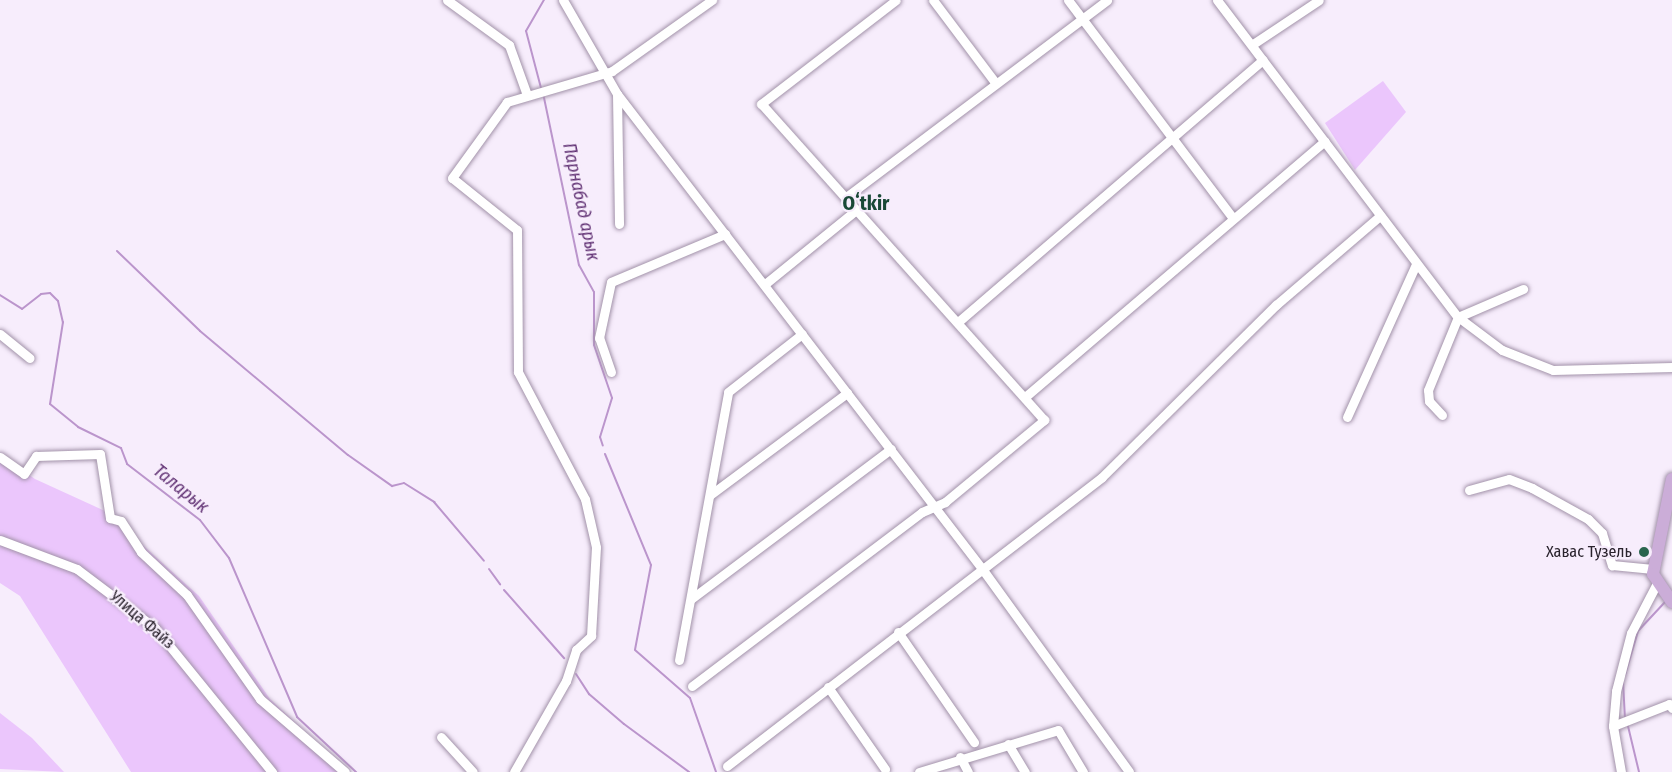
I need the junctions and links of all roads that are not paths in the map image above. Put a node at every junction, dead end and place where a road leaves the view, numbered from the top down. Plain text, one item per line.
1 (447, 0) edge
2 (563, 0) edge
3 (712, 0) edge
4 (896, 0) edge
5 (933, 0) edge
6 (1068, 0) edge
7 (1107, 0) edge
8 (1217, 0) edge
9 (1319, 0) edge
10 (1082, 19) junction
11 (1253, 44) junction
12 (1263, 60) junction
13 (603, 74) junction
14 (994, 81) junction
15 (617, 94) junction
16 (527, 95) junction
17 (1173, 139) junction
18 (1325, 141) junction
19 (846, 197) junction
20 (856, 210) junction
21 (1380, 216) junction
22 (1232, 217) junction
23 (619, 224) dead end
24 (725, 234) junction
25 (1416, 264) junction
26 (765, 284) junction
27 (1523, 289) dead end
28 (1458, 317) junction
29 (958, 322) junction
30 (0, 334) edge
31 (802, 334) junction
32 (30, 358) dead end
33 (1672, 367) edge
34 (611, 372) dead end
35 (847, 393) junction
36 (1025, 397) junction
37 (1442, 415) dead end
38 (1347, 417) dead end
39 (891, 449) junction
40 (0, 457) edge
41 (1672, 479) edge
42 (1469, 490) dead end
43 (710, 495) junction
44 (934, 506) junction
45 (0, 540) edge
46 (1653, 569) junction
47 (983, 570) junction
48 (1656, 585) junction
49 (691, 599) junction
50 (1669, 599) edge
51 (898, 632) junction
52 (679, 660) dead end
53 (692, 686) dead end
54 (828, 687) junction
55 (1672, 708) edge
56 (1613, 726) junction
57 (441, 737) dead end
58 (974, 742) dead end
59 (1008, 744) junction
60 (960, 757) junction
61 (727, 766) dead end
62 (885, 769) dead end
63 (272, 772) edge
64 (345, 772) edge
65 (473, 772) edge
66 (514, 772) edge
67 (919, 772) edge
68 (969, 772) edge
69 (1025, 772) edge
70 (1083, 772) edge
71 (1129, 772) edge
72 (1621, 772) edge

1 - 16 street
2 - 13 street
3 - 13 street
4 - 19 street
5 - 14 street
6 - 10 street
7 - 10 street
8 - 11 street
9 - 11 street
10 - 14 street
10 - 17 street
11 - 12 street
12 - 17 street
12 - 18 street
13 - 15 street
13 - 16 street
14 - 19 street
15 - 23 street
15 - 24 street
16 - 66 street
17 - 22 street
17 - 29 street
18 - 21 street
18 - 22 street
19 - 20 street
20 - 26 street
20 - 29 street
21 - 25 street
21 - 47 street
22 - 36 street
24 - 26 street
24 - 34 street
25 - 28 street
25 - 38 street
26 - 31 street
27 - 28 street
28 - 33 street
28 - 37 street
29 - 36 street
30 - 32 street
31 - 35 street
31 - 43 street
35 - 39 street
35 - 43 street
36 - 44 street
39 - 44 street
39 - 49 street
40 - 64 street
41 - 46 main road
42 - 46 street
43 - 49 street
44 - 47 street
44 - 53 street
45 - 63 street, Улица Файз
46 - 48 main road
47 - 51 street
47 - 71 street
48 - 50 main road
48 - 56 street
49 - 52 street
51 - 54 street
51 - 58 street
54 - 61 street
54 - 62 street
55 - 56 street
56 - 72 street
57 - 65 street
59 - 60 street
59 - 69 street
59 - 70 street
60 - 67 street
60 - 68 street

